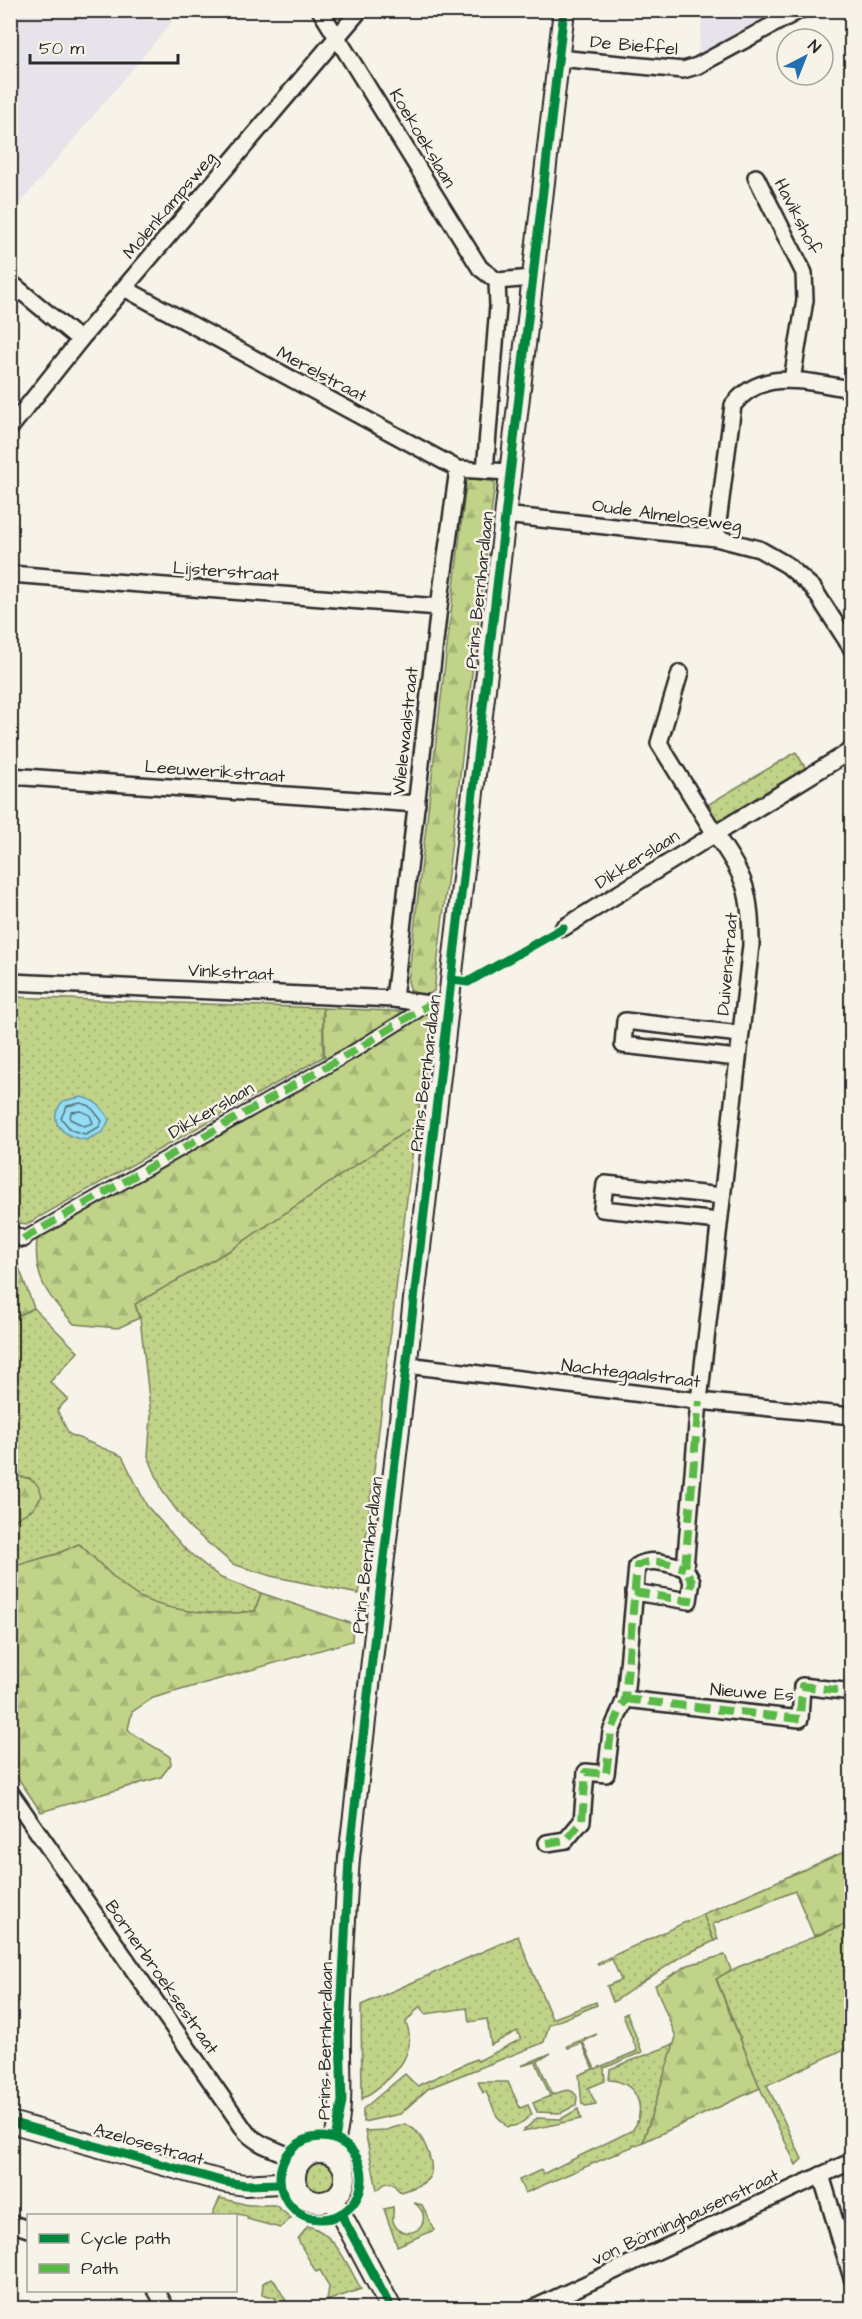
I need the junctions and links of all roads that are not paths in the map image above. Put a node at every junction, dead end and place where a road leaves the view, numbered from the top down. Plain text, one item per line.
1 (320, 10) edge
2 (360, 10) edge
3 (564, 10) edge
4 (800, 10) edge
5 (338, 37) junction
6 (558, 58) junction
7 (756, 177) dead end
8 (532, 278) junction
9 (497, 281) junction
10 (10, 282) edge
11 (124, 288) junction
12 (80, 340) junction
13 (792, 380) junction
14 (852, 389) edge
15 (10, 428) edge
16 (458, 469) junction
17 (485, 471) junction
18 (508, 472) junction
19 (504, 514) junction
20 (716, 538) junction
21 (10, 574) edge
22 (439, 607) junction
23 (852, 649) edge
24 (680, 673) dead end
25 (852, 750) edge
26 (10, 776) edge
27 (417, 804) junction
28 (715, 834) junction
29 (563, 927) dead end
30 (10, 982) edge
31 (394, 999) junction
32 (428, 1005) junction
33 (449, 1007) junction
34 (740, 1034) junction
35 (738, 1058) junction
36 (722, 1196) junction
37 (719, 1221) junction
38 (17, 1236) edge
39 (407, 1365) junction
40 (699, 1401) junction
41 (852, 1416) edge
42 (685, 1568) junction
43 (634, 1592) junction
44 (852, 1692) edge
45 (625, 1699) junction
46 (10, 1792) edge
47 (547, 1843) dead end
48 (10, 2122) edge
49 (331, 2154) junction
50 (852, 2161) edge
51 (300, 2162) junction
52 (821, 2175) junction
53 (295, 2182) junction
54 (333, 2199) junction
55 (10, 2223) edge
56 (27, 2229) edge
57 (852, 2278) edge
58 (157, 2292) edge
59 (166, 2308) edge
60 (391, 2308) edge
61 (534, 2308) edge

1 - 5 street, Koekoekslaan
2 - 5 street, Molenkampsweg
3 - 6 street, Prins Bernhardlaan
4 - 6 street, De Bieffel
5 - 9 street, Koekoekslaan
5 - 11 street, Molenkampsweg
6 - 8 street, Prins Bernhardlaan
7 - 13 street, Havikshof
8 - 9 street
8 - 18 street, Prins Bernhardlaan
9 - 17 street
10 - 12 street
11 - 12 street, Molenkampsweg
11 - 16 street, Merelstraat
12 - 15 street, Molenkampsweg
13 - 14 street
13 - 20 street
16 - 17 street, Merelstraat
16 - 22 street, Wielewaalstraat
17 - 18 street, Merelstraat
18 - 19 street, Prins Bernhardlaan
19 - 20 street, Oude Almeloseweg
19 - 33 street, Prins Bernhardlaan
20 - 23 street, Oude Almeloseweg
21 - 22 street, Lijsterstraat
22 - 27 street, Wielewaalstraat
24 - 28 street
25 - 28 street, Dikkerslaan
26 - 27 street, Leeuwerikstraat
27 - 31 street, Wielewaalstraat
28 - 29 street, Dikkerslaan
28 - 34 street, Duivenstraat
30 - 31 street, Vinkstraat
31 - 32 street, Vinkstraat
32 - 33 street, Vinkstraat
32 - 38 street, Dikkerslaan
33 - 39 street, Prins Bernhardlaan
34 - 35 street, Duivenstraat
34 - 35 street, Duivenstraat
35 - 36 street, Duivenstraat
36 - 37 street, Duivenstraat
36 - 37 street
37 - 40 street, Duivenstraat
39 - 40 street, Nachtegaalstraat
39 - 49 street, Prins Bernhardlaan
40 - 41 street, Nachtegaalstraat
40 - 42 street
42 - 43 street
42 - 43 street
43 - 45 street
44 - 45 street, Nieuwe Es
45 - 47 street
46 - 51 street, Bornerbroeksestraat
48 - 53 street, Azelosestraat
49 - 51 street
49 - 54 street
50 - 52 street, von Bönninghausenstraat
51 - 53 street
52 - 57 street
52 - 61 street, von Bönninghausenstraat
53 - 54 street
54 - 60 street
55 - 56 street
58 - 59 street

